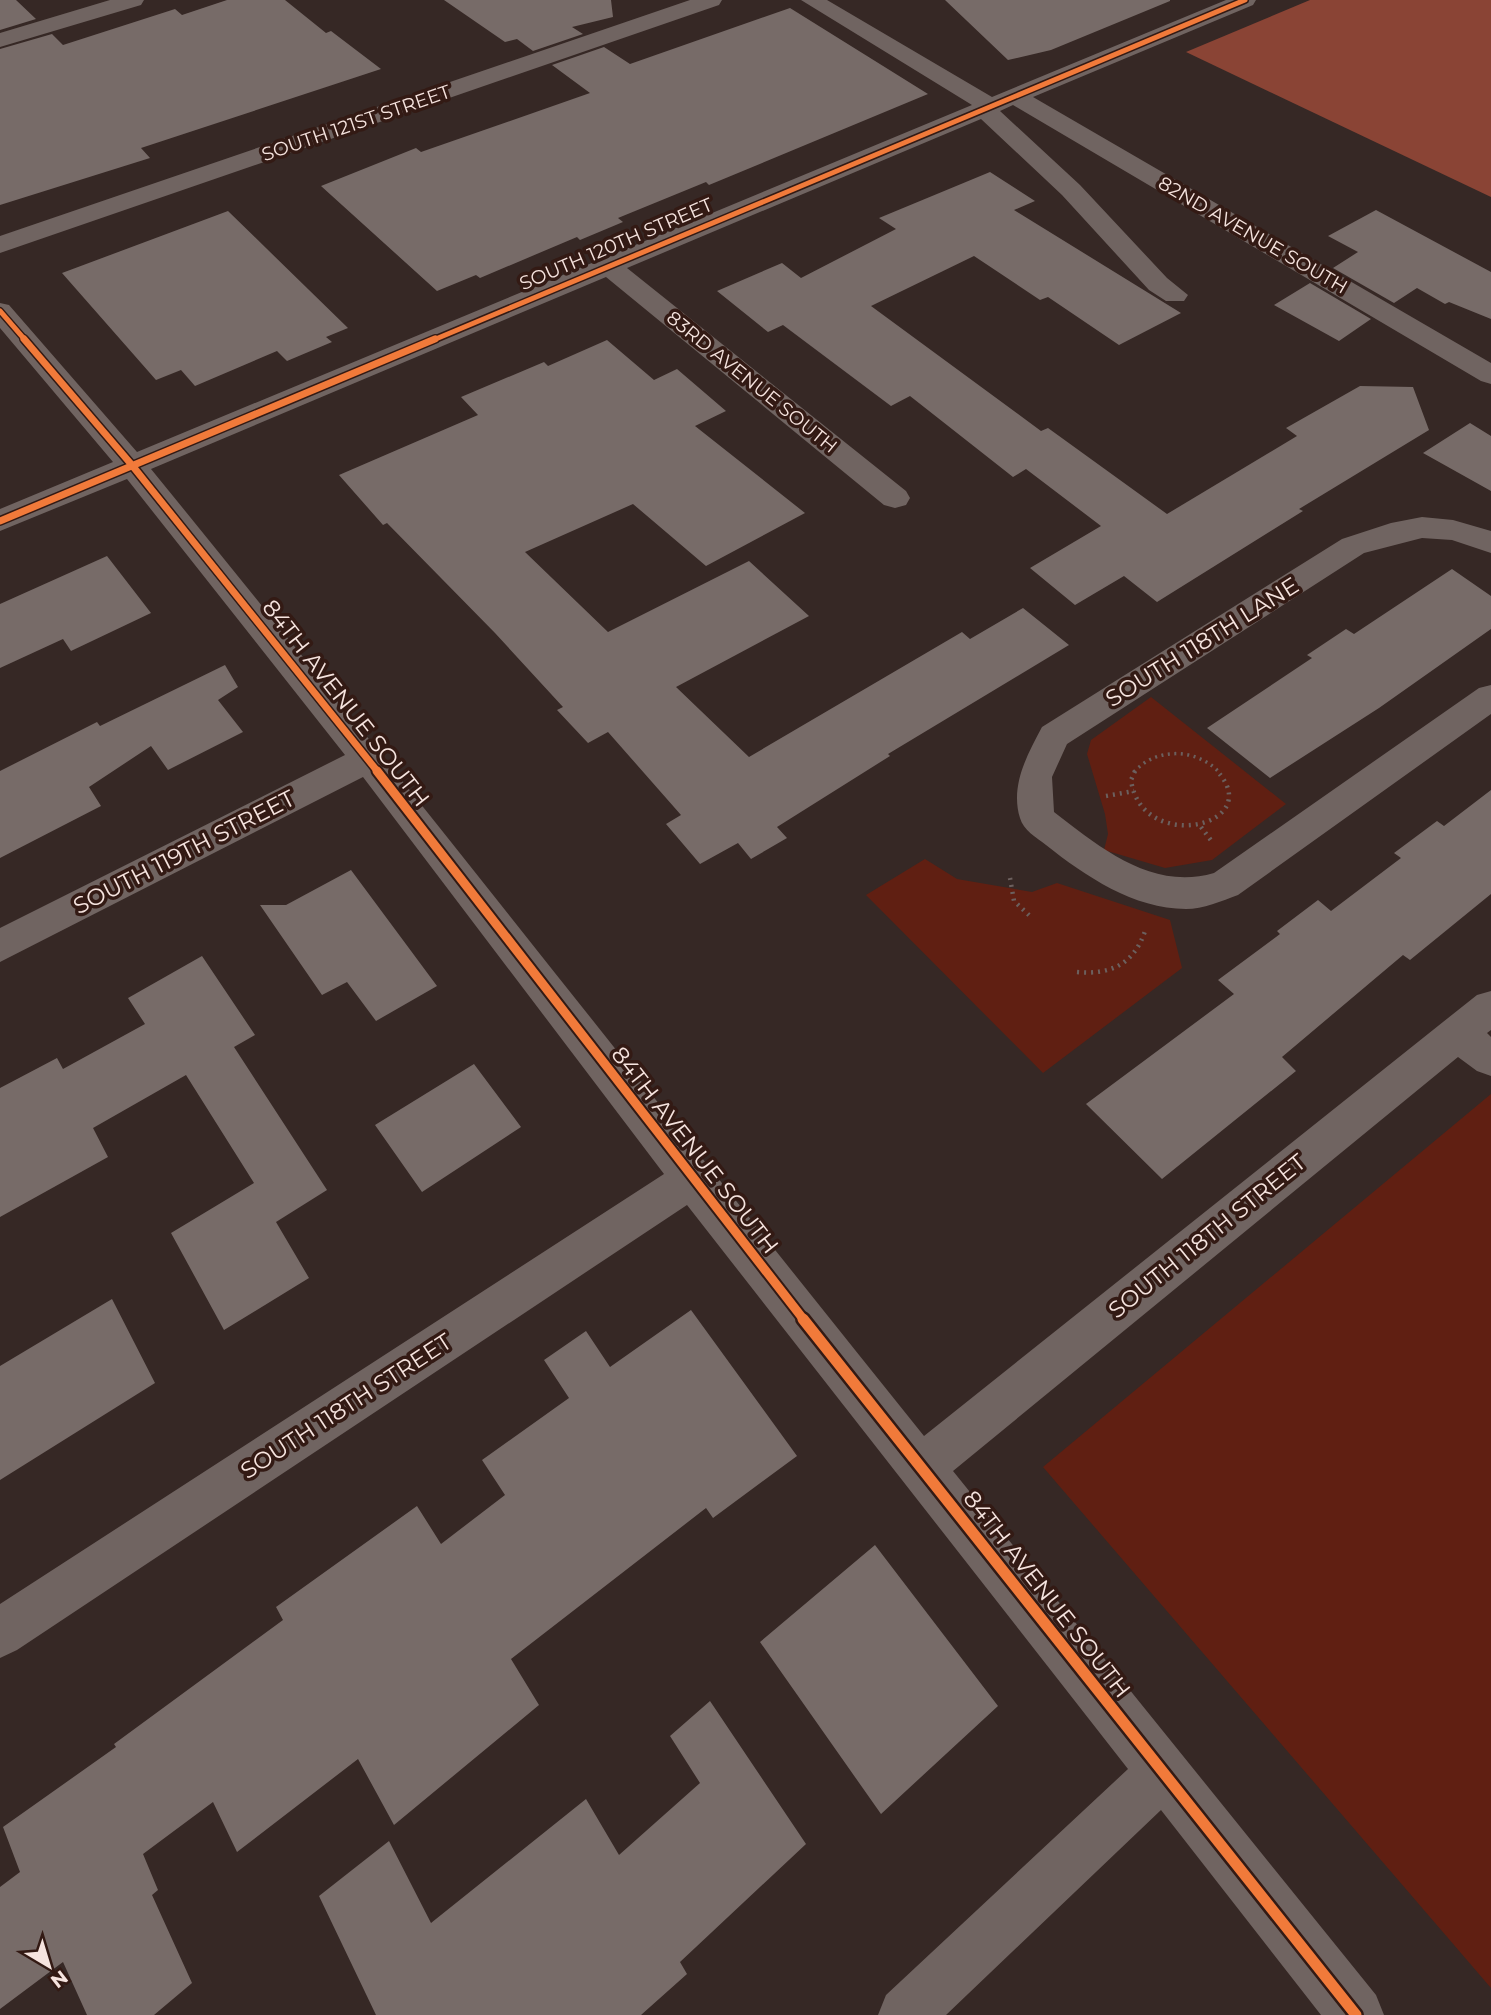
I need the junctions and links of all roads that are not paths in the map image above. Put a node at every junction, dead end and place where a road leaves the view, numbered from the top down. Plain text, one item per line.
1 (132, 0) edge
2 (711, 0) edge
3 (812, 0) edge
4 (1245, 0) edge
5 (0, 40) edge
6 (995, 104) junction
7 (0, 246) edge
8 (608, 266) junction
9 (1175, 295) dead end
10 (0, 311) edge
11 (1491, 375) edge
12 (131, 464) junction
13 (895, 498) dead end
14 (0, 521) edge
15 (1491, 543) edge
16 (1491, 697) edge
17 (368, 759) junction
18 (0, 946) edge
19 (1491, 1007) edge
20 (1457, 1034) junction
21 (1491, 1059) edge
22 (692, 1179) junction
23 (923, 1466) junction
24 (0, 1633) edge
25 (1163, 1772) junction
26 (906, 2015) edge
27 (1356, 2015) edge

1 - 5 street
2 - 7 street, SOUTH 121ST STREET
3 - 6 street, 82ND AVENUE SOUTH
4 - 6 street, SOUTH 120TH STREET
6 - 8 street, SOUTH 120TH STREET
6 - 9 street
6 - 11 street, 82ND AVENUE SOUTH
8 - 12 street, SOUTH 120TH STREET
8 - 13 street, 83RD AVENUE SOUTH
10 - 12 street, 84TH AVENUE SOUTH
12 - 14 street, SOUTH 120TH STREET
12 - 17 street, 84TH AVENUE SOUTH
15 - 16 street, SOUTH 118TH LANE
17 - 18 street, SOUTH 119TH STREET
17 - 22 street, 84TH AVENUE SOUTH
19 - 20 street, SOUTH 118TH STREET
20 - 21 street
20 - 23 street, SOUTH 118TH STREET
22 - 23 street, 84TH AVENUE SOUTH
22 - 24 street, SOUTH 118TH STREET
23 - 25 street, 84TH AVENUE SOUTH
25 - 26 street
25 - 27 street, 84TH AVENUE SOUTH

